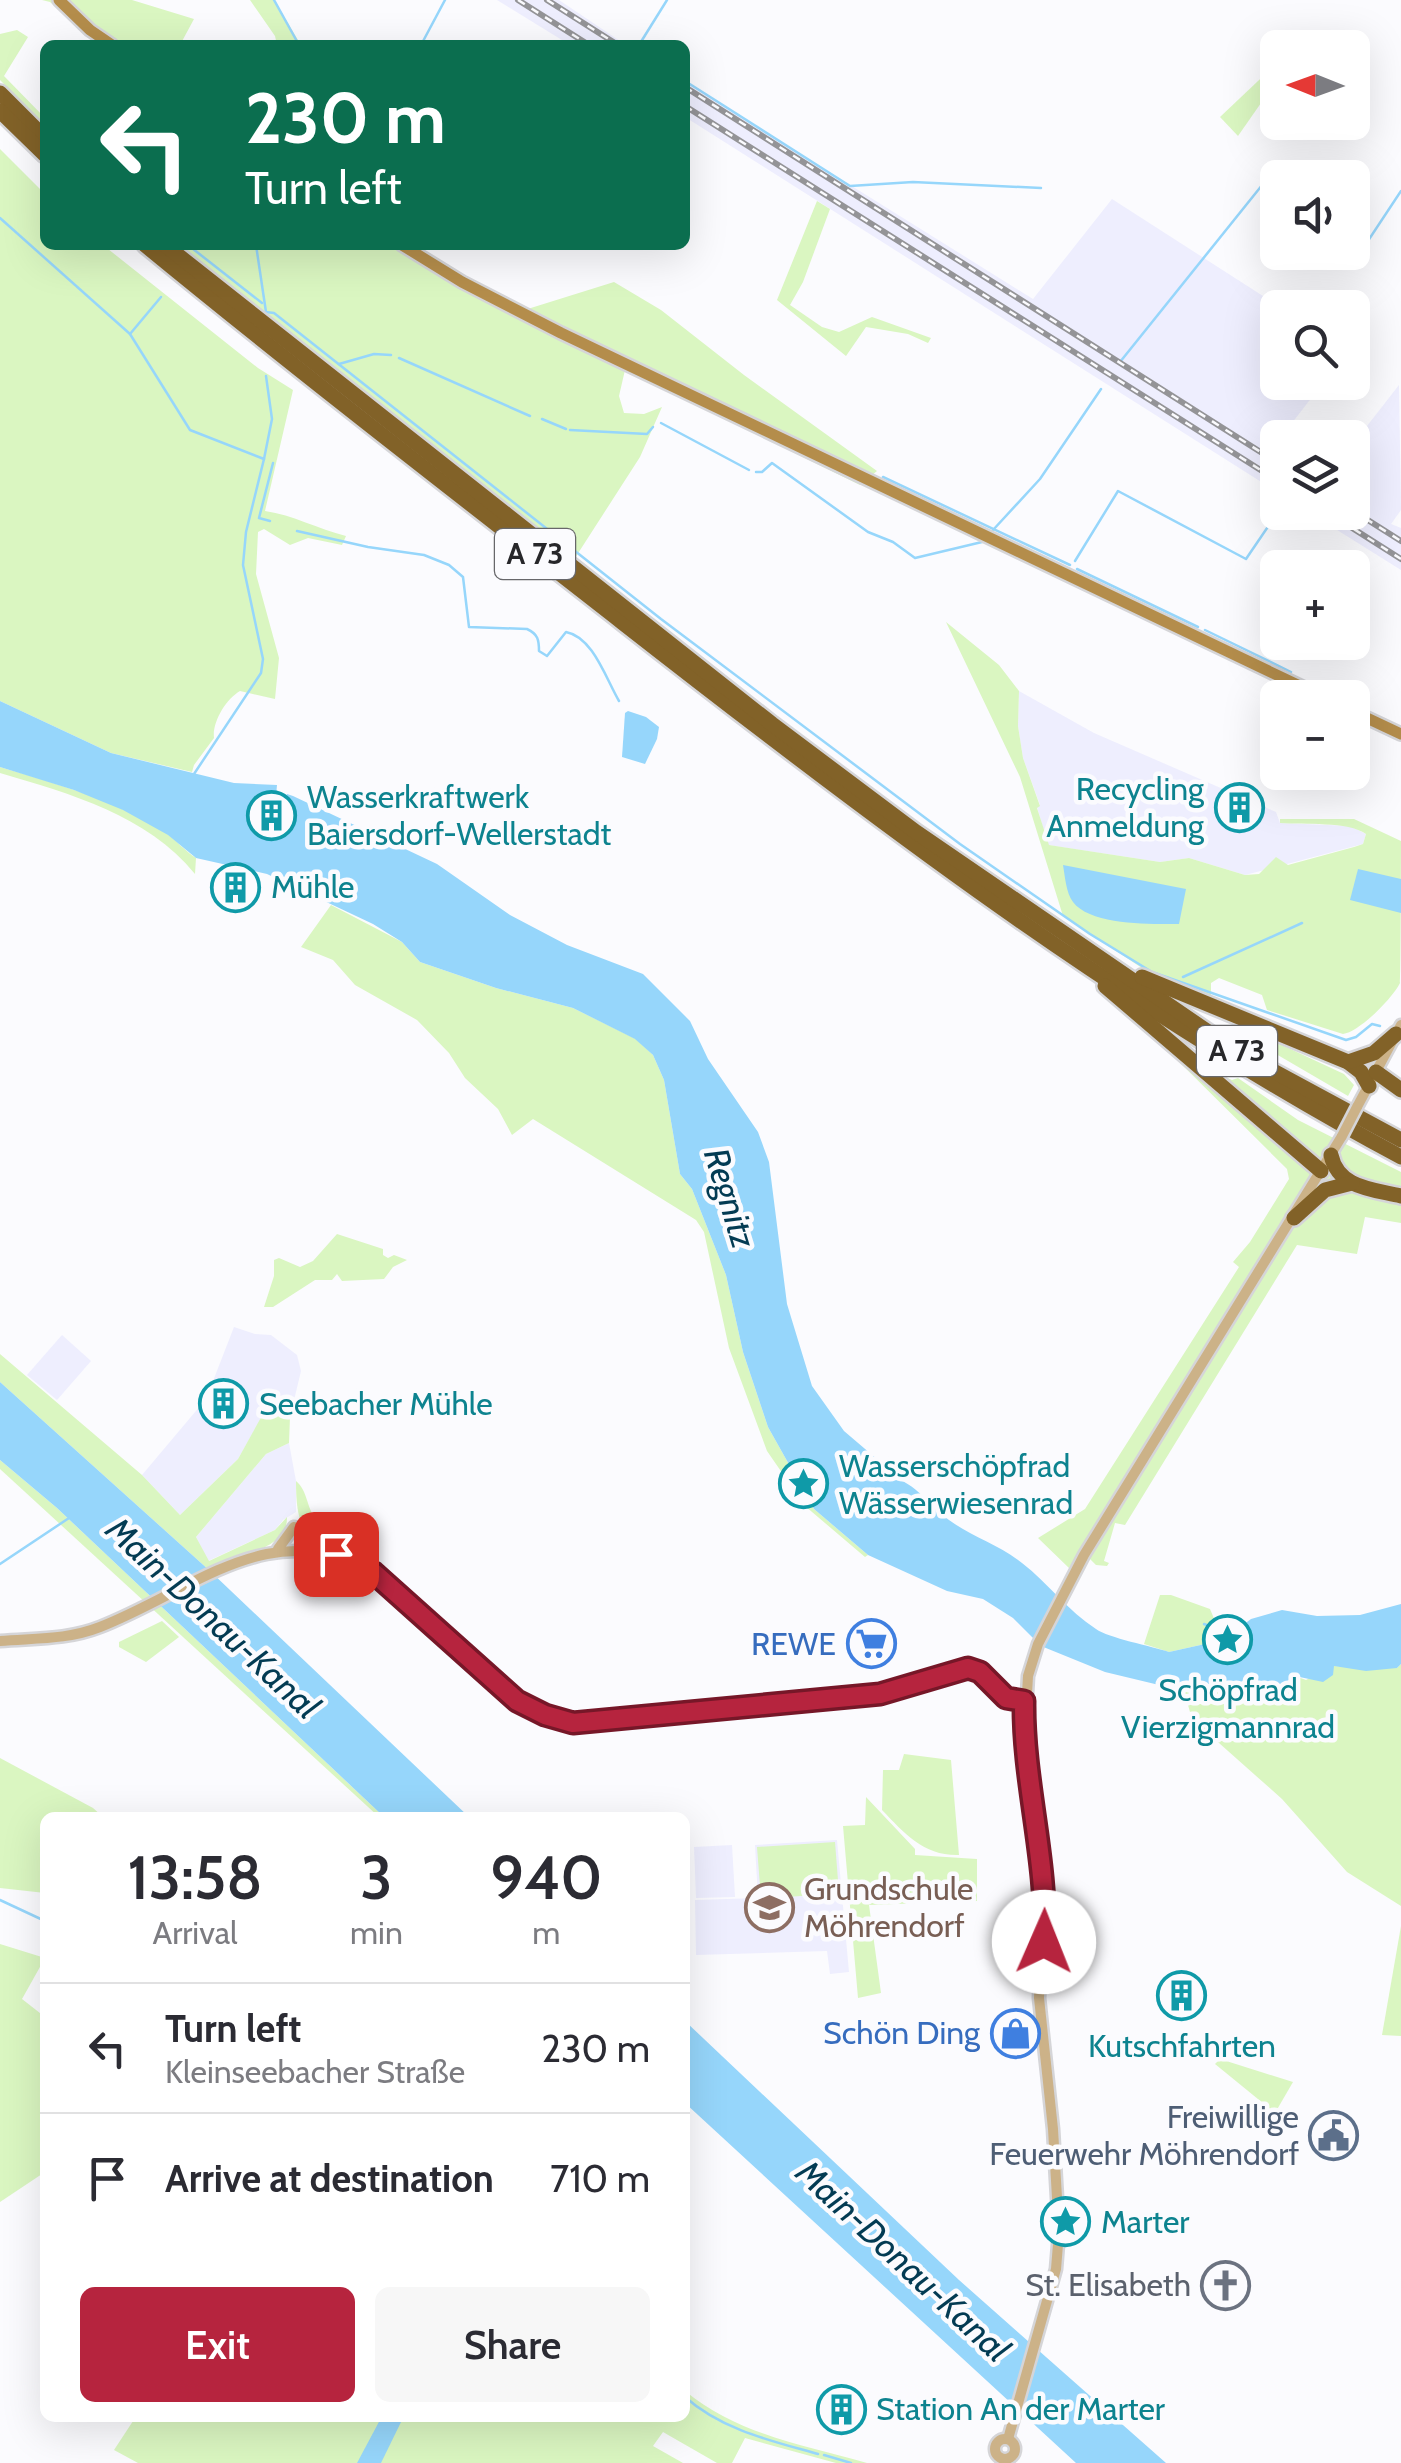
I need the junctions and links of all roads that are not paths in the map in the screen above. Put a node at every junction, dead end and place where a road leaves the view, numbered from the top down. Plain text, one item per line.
1 (58, 0) edge
2 (105, 40) edge
3 (0, 92) edge
4 (0, 111) edge
5 (40, 133) edge
6 (40, 151) edge
7 (151, 250) edge
8 (171, 250) edge
9 (410, 250) edge
10 (1287, 680) edge
11 (1370, 719) edge
12 (1401, 734) edge
13 (1083, 957) junction
14 (1398, 1029) edge
15 (1348, 1062) junction
16 (1372, 1079) junction
17 (1401, 1090) edge
18 (1401, 1140) edge
19 (1331, 1155) junction
20 (1401, 1157) edge
21 (1322, 1171) junction
22 (1352, 1184) junction
23 (1401, 1196) edge
24 (1294, 1218) junction
25 (277, 1550) junction
26 (314, 1550) junction
27 (0, 1641) edge
28 (1024, 1701) junction
29 (999, 2461) edge

1 - 2 main road
3 - 5 highway
4 - 6 highway
7 - 13 highway, A 73
8 - 13 highway, A 73
9 - 10 main road
11 - 12 main road
13 - 15 highway
13 - 18 highway, A 73
13 - 20 highway, A 73
13 - 21 highway
14 - 15 highway
14 - 16 street
15 - 16 highway
16 - 17 highway
16 - 19 street, bridge
19 - 21 street
19 - 22 highway
21 - 24 street
22 - 23 highway
22 - 24 highway
24 - 28 street
25 - 26 street
25 - 26 street
25 - 27 street
26 - 28 street
28 - 29 street

